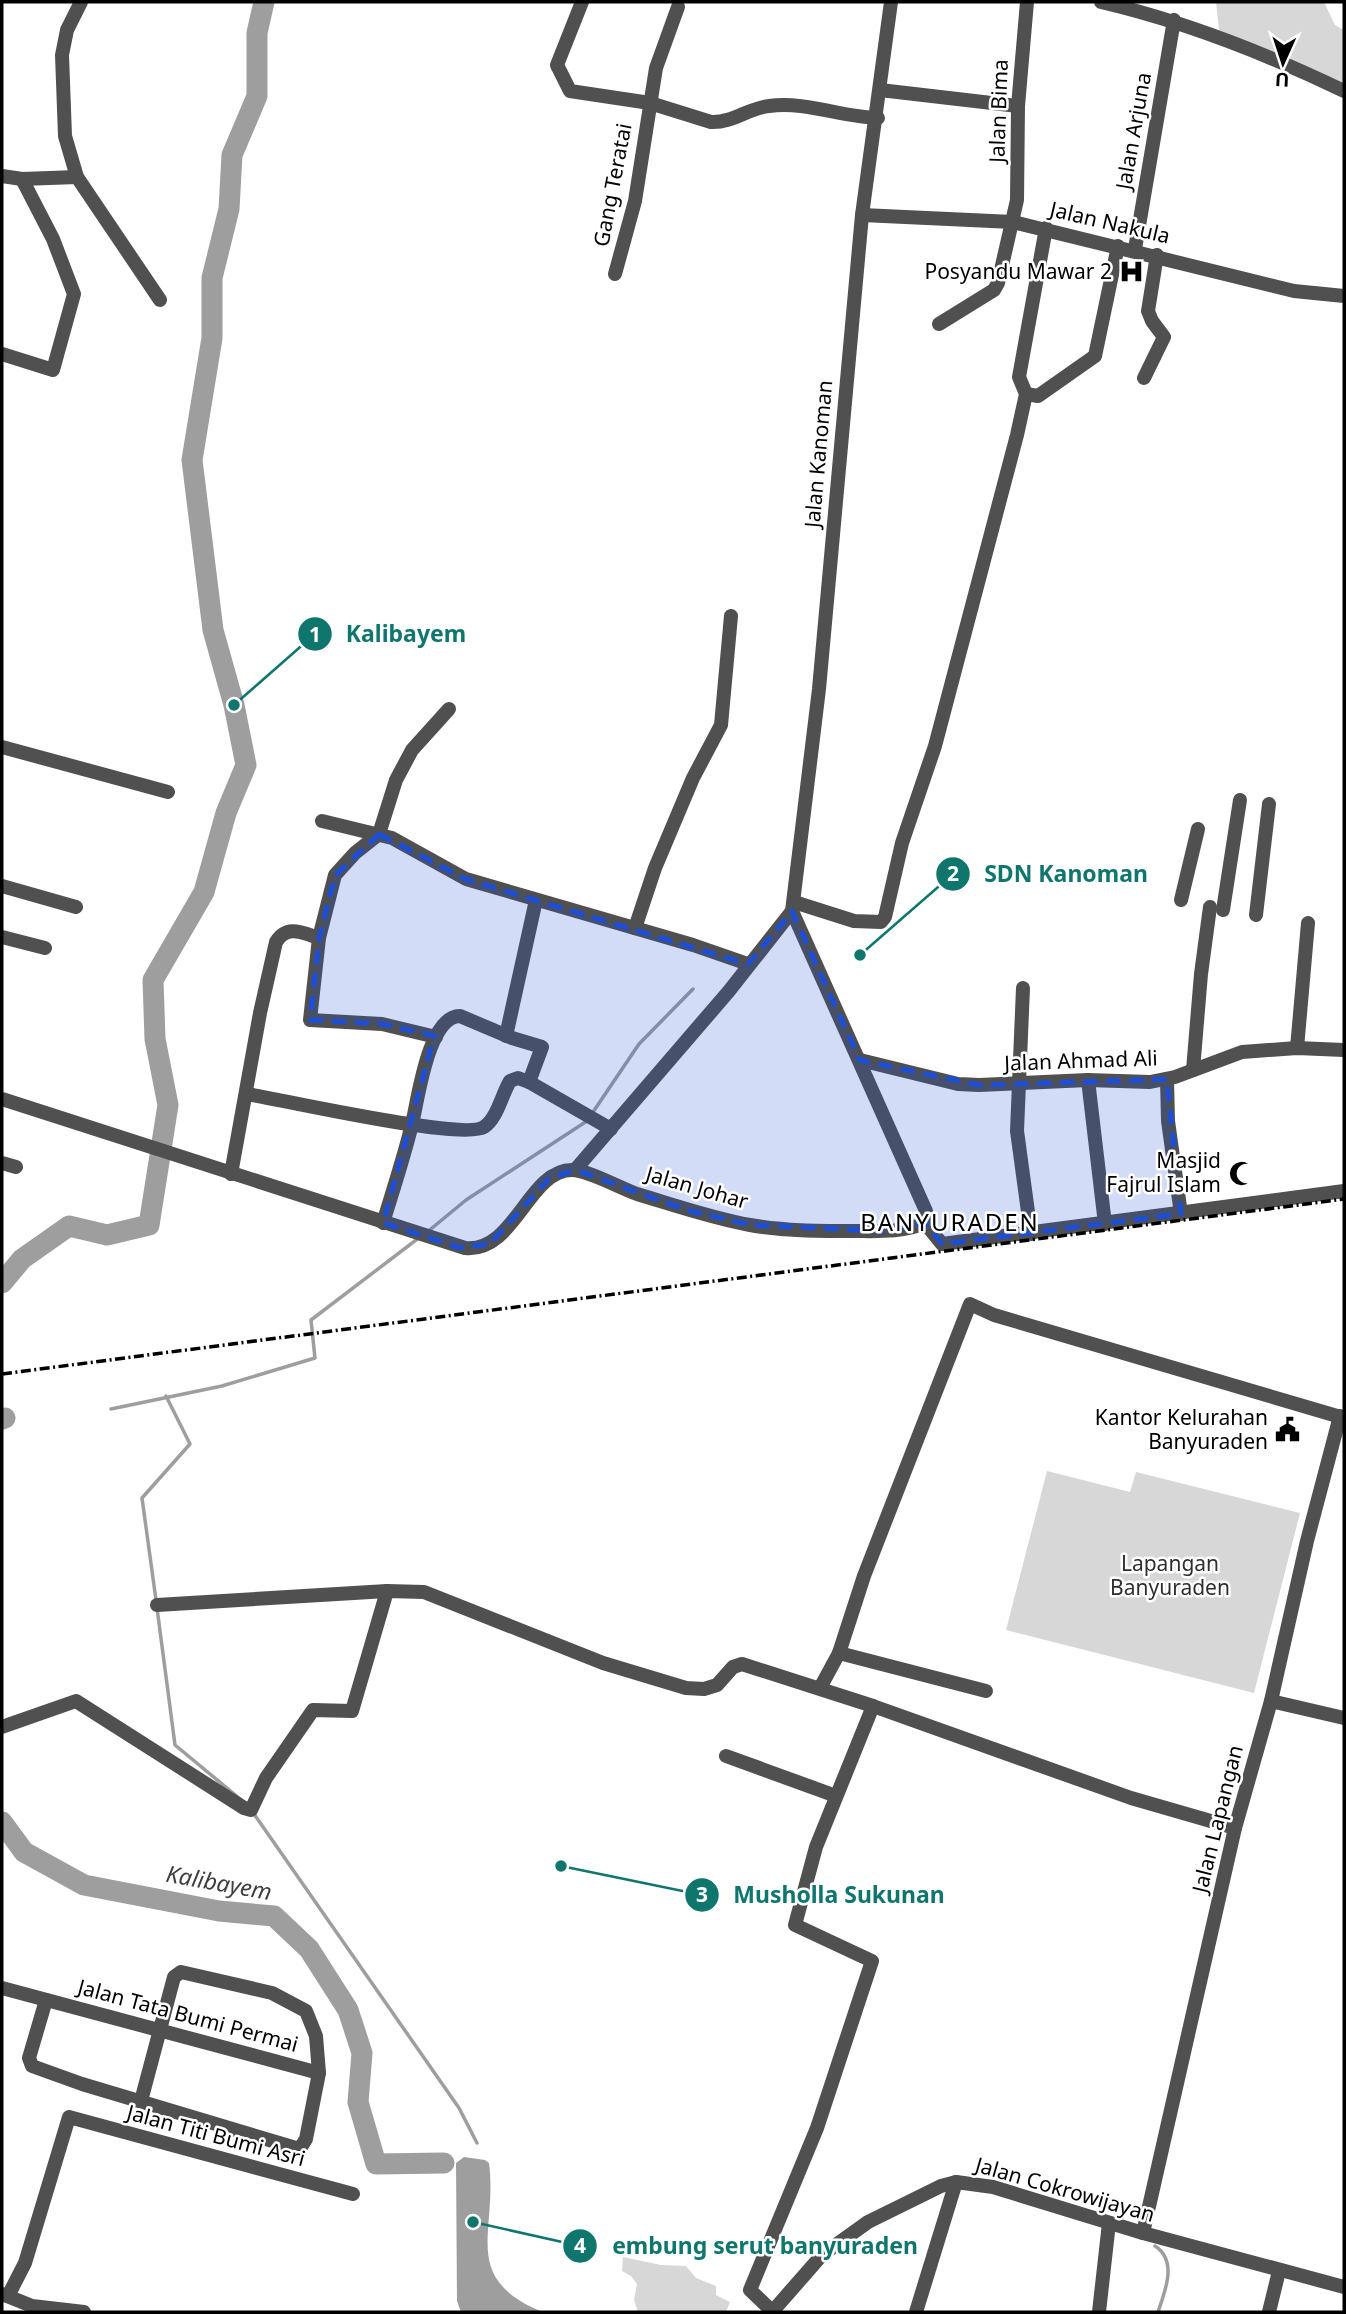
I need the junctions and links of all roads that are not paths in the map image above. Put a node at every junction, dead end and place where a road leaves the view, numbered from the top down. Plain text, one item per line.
1 (81, 2) edge
2 (582, 2) edge
3 (891, 2) edge
4 (1027, 2) edge
5 (1101, 2) edge
6 (678, 7) dead end
7 (1167, 14) junction
8 (880, 90) junction
9 (1344, 91) edge
10 (650, 103) junction
11 (1018, 106) junction
12 (878, 118) junction
13 (2, 176) edge
14 (77, 177) junction
15 (22, 179) junction
16 (862, 215) junction
17 (1013, 222) junction
18 (1046, 228) junction
19 (1118, 246) junction
20 (1135, 249) junction
21 (1157, 255) junction
22 (615, 274) dead end
23 (1344, 296) edge
24 (160, 300) dead end
25 (939, 324) dead end
26 (2, 354) edge
27 (1144, 378) dead end
28 (1026, 394) junction
29 (731, 616) dead end
30 (449, 709) dead end
31 (2, 747) edge
32 (168, 792) dead end
33 (1240, 800) dead end
34 (1269, 804) dead end
35 (322, 821) dead end
36 (1198, 830) dead end
37 (379, 834) junction
38 (2, 886) edge
39 (536, 900) junction
40 (1181, 900) dead end
41 (793, 906) junction
42 (76, 907) dead end
43 (1256, 915) dead end
44 (1308, 923) dead end
45 (635, 928) junction
46 (2, 937) edge
47 (320, 938) junction
48 (44, 948) dead end
49 (748, 964) junction
50 (1023, 988) dead end
51 (506, 1036) junction
52 (436, 1037) junction
53 (1297, 1048) junction
54 (1344, 1050) edge
55 (860, 1060) junction
56 (1194, 1070) junction
57 (1167, 1079) junction
58 (1088, 1080) junction
59 (529, 1082) junction
60 (1017, 1083) junction
61 (247, 1094) junction
62 (2, 1099) edge
63 (412, 1123) junction
64 (611, 1129) junction
65 (575, 1170) junction
66 (231, 1174) junction
67 (1344, 1191) edge
68 (1181, 1214) junction
69 (383, 1223) junction
70 (925, 1223) junction
71 (1105, 1224) junction
72 (1031, 1234) junction
73 (1342, 1417) edge
74 (387, 1591) junction
75 (157, 1605) dead end
76 (839, 1653) junction
77 (820, 1688) junction
78 (986, 1692) dead end
79 (1271, 1701) junction
80 (873, 1706) junction
81 (1344, 1718) edge
82 (2, 1727) edge
83 (726, 1756) dead end
84 (836, 1796) junction
85 (1236, 1828) junction
86 (2, 1988) edge
87 (47, 2000) junction
88 (160, 2030) junction
89 (319, 2073) junction
90 (141, 2101) junction
91 (956, 2182) junction
92 (353, 2194) dead end
93 (1109, 2223) junction
94 (1143, 2233) junction
95 (1279, 2271) junction
96 (1344, 2287) edge
97 (5, 2295) edge
98 (30, 2309) edge
99 (84, 2312) edge
100 (772, 2312) edge
101 (916, 2312) edge
102 (1099, 2312) edge
103 (1269, 2312) edge

1 - 14 street
2 - 10 street
3 - 8 street, Jalan Kanoman
4 - 11 street, Jalan Bima
5 - 7 street
6 - 10 street, Gang Teratai
7 - 9 street
7 - 20 street, Jalan Arjuna
8 - 11 street
8 - 12 street, Jalan Kanoman
10 - 12 street
10 - 22 street, Gang Teratai
11 - 17 street, Jalan Bima
12 - 16 street, Jalan Kanoman
13 - 15 street
14 - 15 street
14 - 24 street
15 - 26 street
16 - 17 street, Jalan Nakula
16 - 41 street, Jalan Kanoman
17 - 18 street, Jalan Nakula
17 - 25 street, Jalan Bima
18 - 19 street, Jalan Nakula
18 - 28 street
19 - 20 street, Jalan Nakula
19 - 28 street
20 - 21 street, Jalan Nakula
21 - 23 street, Jalan Nakula
21 - 27 street
28 - 41 street
29 - 45 street
30 - 37 street
31 - 32 street
33 - 56 street
34 - 43 street
35 - 37 street
36 - 40 street
37 - 39 street
37 - 47 street
38 - 42 street
39 - 45 street
39 - 51 street
41 - 49 street
41 - 55 street
44 - 53 street
45 - 49 street
46 - 48 street
47 - 52 street
47 - 61 street
49 - 64 street
50 - 60 street
51 - 52 street
51 - 59 street
52 - 63 street
53 - 54 street, Jalan Ahmad Ali
53 - 56 street, Jalan Ahmad Ali
55 - 60 street, Jalan Ahmad Ali
55 - 70 street
56 - 57 street, Jalan Ahmad Ali
57 - 58 street, Jalan Ahmad Ali
57 - 68 street
58 - 60 street, Jalan Ahmad Ali
58 - 71 street
59 - 63 street
59 - 64 street
60 - 72 street
61 - 63 street
61 - 66 street
62 - 66 street
63 - 69 street
64 - 65 street
65 - 69 street
65 - 70 street, Jalan Johar
66 - 69 street
67 - 68 street
68 - 71 street
70 - 72 street
71 - 72 street
73 - 76 street
73 - 79 street, Jalan Lapangan
74 - 75 street
74 - 77 street
74 - 82 street
76 - 77 street
76 - 78 street
77 - 80 street
79 - 81 street
79 - 85 street, Jalan Lapangan
80 - 84 street
80 - 85 street
83 - 84 street
84 - 100 street
85 - 94 street, Jalan Lapangan
86 - 87 street, Jalan Tata Bumi Permai
87 - 88 street, Jalan Tata Bumi Permai
87 - 90 street
88 - 89 street, Jalan Tata Bumi Permai
88 - 89 street
88 - 90 street
89 - 90 street
91 - 93 street, Jalan Cokrowijayan
91 - 100 street, Jalan Cokrowijayan
91 - 101 street
92 - 97 street, Jalan Titi Bumi Asri
93 - 94 street, Jalan Cokrowijayan
93 - 102 street
94 - 95 street, Jalan Cokrowijayan
95 - 96 street, Jalan Cokrowijayan
95 - 103 street
97 - 98 street
98 - 99 street

